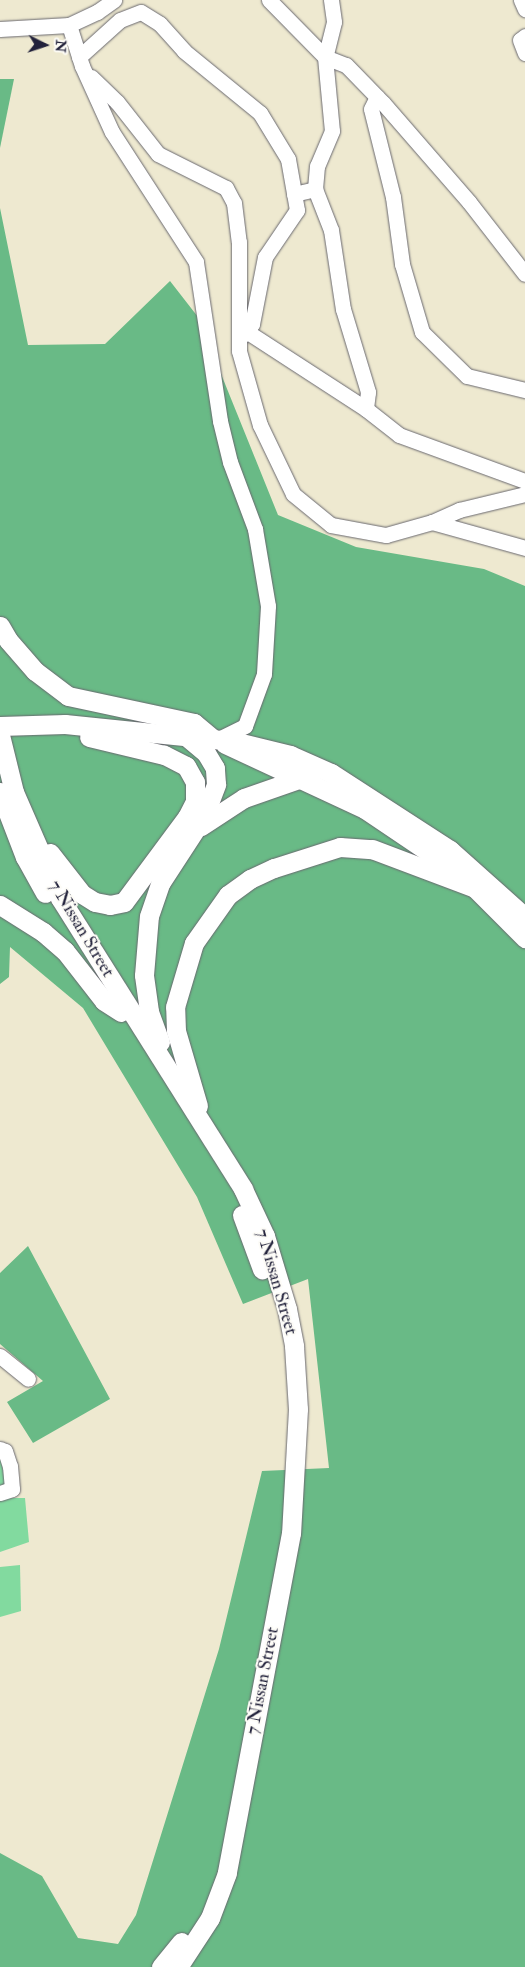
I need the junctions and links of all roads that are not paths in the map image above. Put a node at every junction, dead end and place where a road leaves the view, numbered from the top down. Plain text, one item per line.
1 (114, 0) edge
2 (269, 0) edge
3 (331, 0) edge
4 (521, 0) edge
5 (525, 9) edge
6 (69, 25) junction
7 (0, 29) edge
8 (525, 36) edge
9 (525, 53) edge
10 (79, 57) junction
11 (324, 57) junction
12 (85, 71) junction
13 (377, 97) junction
14 (314, 190) junction
15 (294, 194) junction
16 (525, 274) edge
17 (243, 335) junction
18 (525, 390) edge
19 (366, 409) junction
20 (525, 482) edge
21 (525, 494) edge
22 (432, 522) junction
23 (525, 548) edge
24 (0, 626) edge
25 (0, 726) edge
26 (0, 735) edge
27 (112, 736) junction
28 (188, 738) junction
29 (215, 739) junction
30 (301, 778) junction
31 (7, 792) edge
32 (194, 832) junction
33 (475, 888) junction
34 (0, 905) edge
35 (525, 917) edge
36 (525, 938) edge
37 (121, 1012) junction
38 (171, 1074) junction
39 (205, 1128) junction
40 (0, 1356) edge
41 (28, 1379) dead end
42 (0, 1449) edge
43 (0, 1493) edge
44 (161, 1967) edge
45 (178, 1967) edge

1 - 6 street
2 - 11 street
3 - 11 street
4 - 5 street
6 - 7 street
6 - 10 street
8 - 9 street
10 - 12 street
10 - 15 street
11 - 13 street
11 - 14 street
12 - 17 street
12 - 29 street
13 - 16 street
13 - 18 street
14 - 15 street
14 - 19 street
15 - 17 street
17 - 19 street
17 - 22 street
19 - 20 street
21 - 22 street
22 - 23 street
24 - 29 main road
25 - 27 main road
26 - 31 main road, 7 Nissan Street
27 - 28 main road
27 - 31 main road
28 - 29 main road
28 - 32 main road
29 - 30 main road
29 - 35 main road
30 - 32 main road
30 - 33 main road
31 - 37 main road, 7 Nissan Street
31 - 38 main road, 7 Nissan Street
32 - 38 main road
33 - 36 main road
33 - 39 main road
34 - 37 main road
37 - 44 main road, 7 Nissan Street
38 - 39 main road, 7 Nissan Street
39 - 45 main road, 7 Nissan Street
40 - 41 street
42 - 43 street

